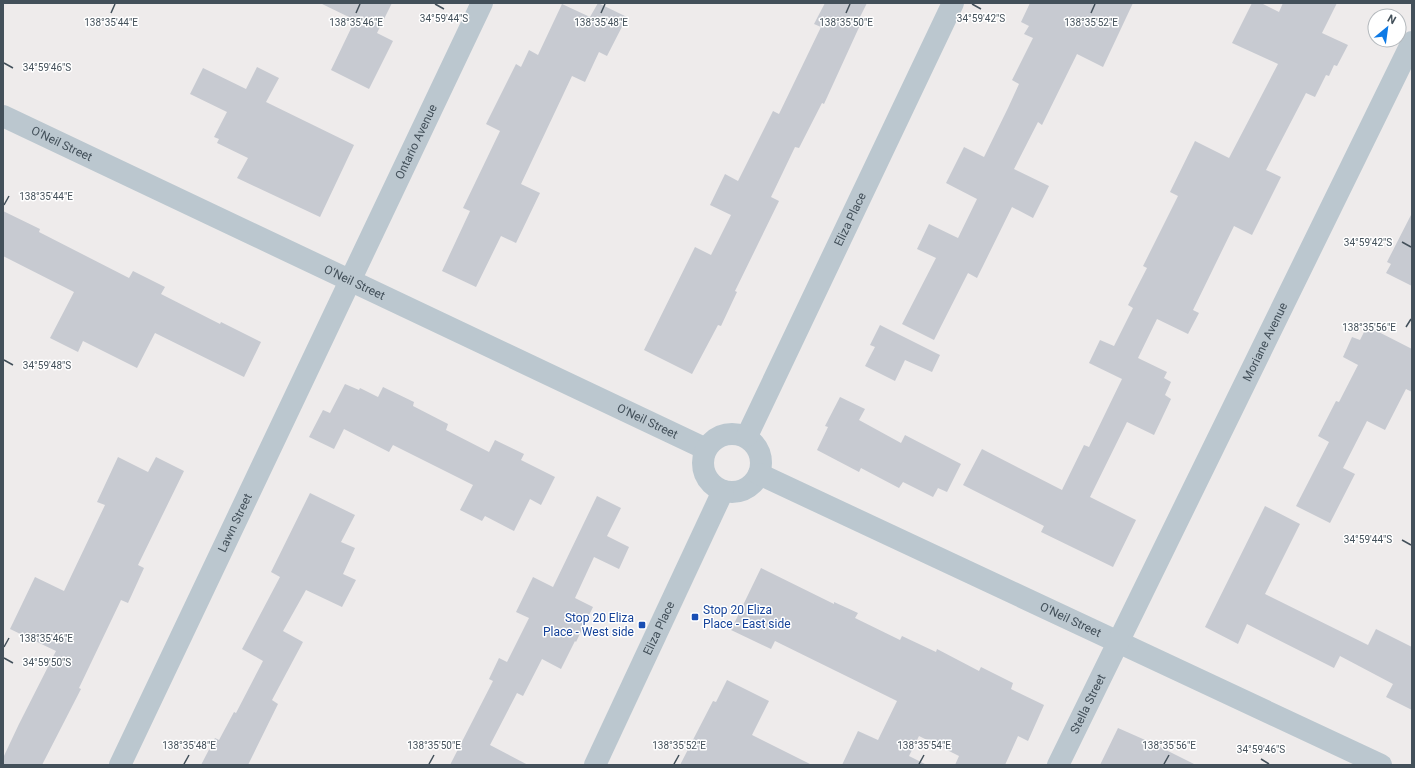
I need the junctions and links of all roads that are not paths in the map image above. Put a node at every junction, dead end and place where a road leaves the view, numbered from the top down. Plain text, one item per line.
1 (482, 3) edge
2 (953, 3) edge
3 (1412, 42) edge
4 (3, 116) edge
5 (351, 281) junction
6 (747, 436) junction
7 (706, 449) junction
8 (759, 474) junction
9 (723, 491) junction
10 (1118, 642) junction
11 (120, 765) edge
12 (594, 765) edge
13 (1058, 765) edge
14 (1382, 765) edge

1 - 5 street, Ontario Avenue
2 - 6 street, Eliza Place
3 - 10 street, Moriane Avenue
4 - 5 street, O'Neil Street
5 - 7 street, O'Neil Street
5 - 11 street, Lawn Street
6 - 7 street
6 - 8 street
7 - 9 street
8 - 9 street
8 - 10 street, O'Neil Street
9 - 12 street, Eliza Place
10 - 13 street, Stella Street
10 - 14 street, O'Neil Street

